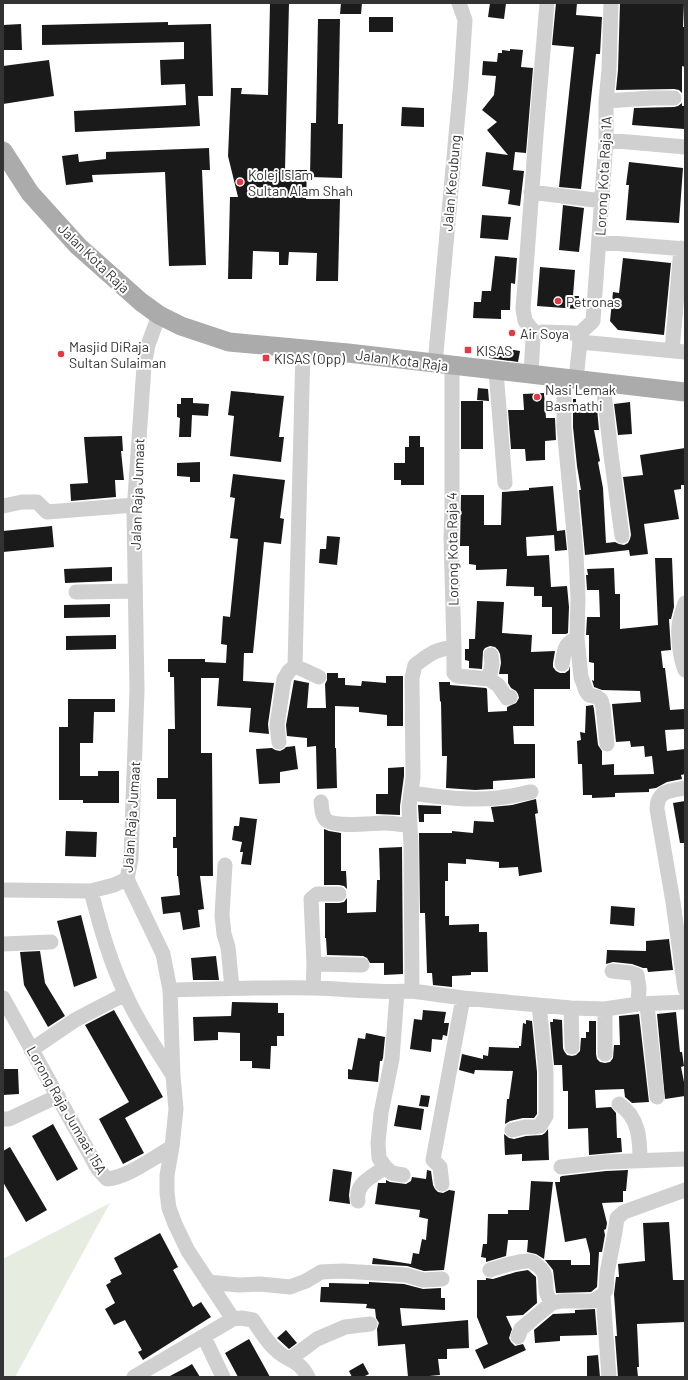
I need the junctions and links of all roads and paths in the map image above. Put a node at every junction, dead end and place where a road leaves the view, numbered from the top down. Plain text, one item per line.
1 (459, 3) edge
2 (547, 3) edge
3 (611, 3) edge
4 (674, 98) dead end
5 (606, 101) junction
6 (606, 140) junction
7 (685, 142) edge
8 (3, 151) edge
9 (531, 192) junction
10 (602, 201) junction
11 (599, 242) junction
12 (683, 248) edge
13 (681, 295) edge
14 (159, 315) junction
15 (536, 334) junction
16 (579, 338) junction
17 (303, 349) junction
18 (679, 352) edge
19 (443, 365) junction
20 (496, 370) junction
21 (531, 374) junction
22 (570, 379) junction
23 (603, 382) junction
24 (685, 392) edge
25 (505, 483) dead end
26 (135, 505) junction
27 (3, 506) edge
28 (622, 536) dead end
29 (135, 591) junction
30 (76, 592) dead end
31 (685, 603) edge
32 (577, 638) junction
33 (454, 648) junction
34 (491, 655) dead end
35 (562, 664) dead end
36 (295, 666) junction
37 (685, 670) edge
38 (319, 677) dead end
39 (488, 679) junction
40 (510, 698) dead end
41 (279, 742) dead end
42 (607, 744) dead end
43 (685, 788) edge
44 (412, 792) junction
45 (531, 792) dead end
46 (322, 802) dead end
47 (409, 825) junction
48 (225, 865) dead end
49 (127, 879) junction
50 (3, 890) edge
51 (91, 891) junction
52 (339, 894) dead end
53 (679, 901) edge
54 (51, 942) dead end
55 (3, 944) edge
56 (362, 965) dead end
57 (612, 971) dead end
58 (314, 976) junction
59 (227, 984) junction
60 (685, 989) edge
61 (170, 990) junction
62 (412, 991) junction
63 (397, 992) junction
64 (125, 994) junction
65 (3, 998) edge
66 (464, 998) junction
67 (685, 1002) edge
68 (642, 1005) junction
69 (539, 1006) junction
70 (571, 1008) junction
71 (605, 1009) junction
72 (572, 1047) dead end
73 (31, 1050) junction
74 (605, 1054) dead end
75 (173, 1076) junction
76 (58, 1096) junction
77 (657, 1097) dead end
78 (619, 1104) dead end
79 (3, 1119) edge
80 (512, 1130) dead end
81 (172, 1147) junction
82 (685, 1159) edge
83 (640, 1161) junction
84 (385, 1166) junction
85 (561, 1167) dead end
86 (403, 1175) dead end
87 (442, 1184) dead end
88 (685, 1190) edge
89 (358, 1201) dead end
90 (490, 1270) dead end
91 (442, 1279) dead end
92 (208, 1282) junction
93 (603, 1294) junction
94 (552, 1303) junction
95 (233, 1319) junction
96 (370, 1324) dead end
97 (204, 1337) junction
98 (518, 1337) dead end
99 (290, 1359) junction
100 (134, 1377) edge
101 (223, 1377) edge
102 (308, 1377) edge
103 (610, 1377) edge

1 - 19 street, Jalan Kecubung
2 - 9 street
3 - 5 street, Lorong Kota Raja 1A
4 - 5 street
5 - 6 street, Lorong Kota Raja 1A
6 - 7 street
6 - 10 street, Lorong Kota Raja 1A
8 - 14 main road, Jalan Kota Raja
9 - 10 street
9 - 15 street
10 - 11 street, Lorong Kota Raja 1A
11 - 12 street
11 - 16 street, Lorong Kota Raja 1A
12 - 13 street
13 - 18 street
14 - 17 main road, Jalan Kota Raja
14 - 26 street, Jalan Raja Jumaat
15 - 16 street
15 - 21 street
16 - 18 street
16 - 22 street
17 - 19 main road, Jalan Kota Raja
17 - 36 street
19 - 20 main road, Jalan Kota Raja
19 - 33 street, Lorong Kota Raja 4
20 - 21 main road, Jalan Kota Raja
20 - 25 street
21 - 22 main road, Jalan Kota Raja
22 - 23 main road, Jalan Kota Raja
22 - 32 street
23 - 24 main road, Jalan Kota Raja
23 - 28 street
26 - 27 street
26 - 29 street, Jalan Raja Jumaat
29 - 30 street
29 - 49 street, Jalan Raja Jumaat
31 - 37 street
32 - 35 street
32 - 42 street
33 - 39 street, Lorong Kota Raja 4
33 - 44 street
34 - 39 street
36 - 38 street
36 - 41 street
39 - 40 street
43 - 53 street
44 - 45 street
44 - 47 street
46 - 47 street
47 - 62 street
48 - 59 street
49 - 51 street
49 - 61 street, Jalan Raja Jumaat
50 - 51 street
51 - 64 street
52 - 58 street
53 - 60 street
54 - 55 street
56 - 58 street
57 - 68 street
58 - 59 street
58 - 63 street
59 - 61 street
61 - 75 street, Jalan Raja Jumaat
62 - 63 street
62 - 66 street
63 - 84 street
64 - 73 street
64 - 75 street
65 - 73 street, Lorong Raja Jumaat 15A
66 - 69 street
66 - 87 street
67 - 68 street
68 - 71 street
68 - 77 street
69 - 70 street
69 - 80 street
70 - 71 street
70 - 72 street
71 - 74 street
73 - 76 street, Lorong Raja Jumaat 15A
75 - 81 street, Jalan Raja Jumaat
76 - 79 street
76 - 81 street, Lorong Raja Jumaat 15A
78 - 83 street
81 - 92 street, Jalan Raja Jumaat
82 - 83 street
83 - 85 street
84 - 86 street
84 - 89 street
88 - 93 street
90 - 94 street
91 - 92 street
92 - 95 street, Jalan Raja Jumaat
93 - 94 street
93 - 103 street
94 - 98 street
95 - 97 street
95 - 99 street
96 - 99 street
97 - 100 street
97 - 101 street
99 - 102 street

